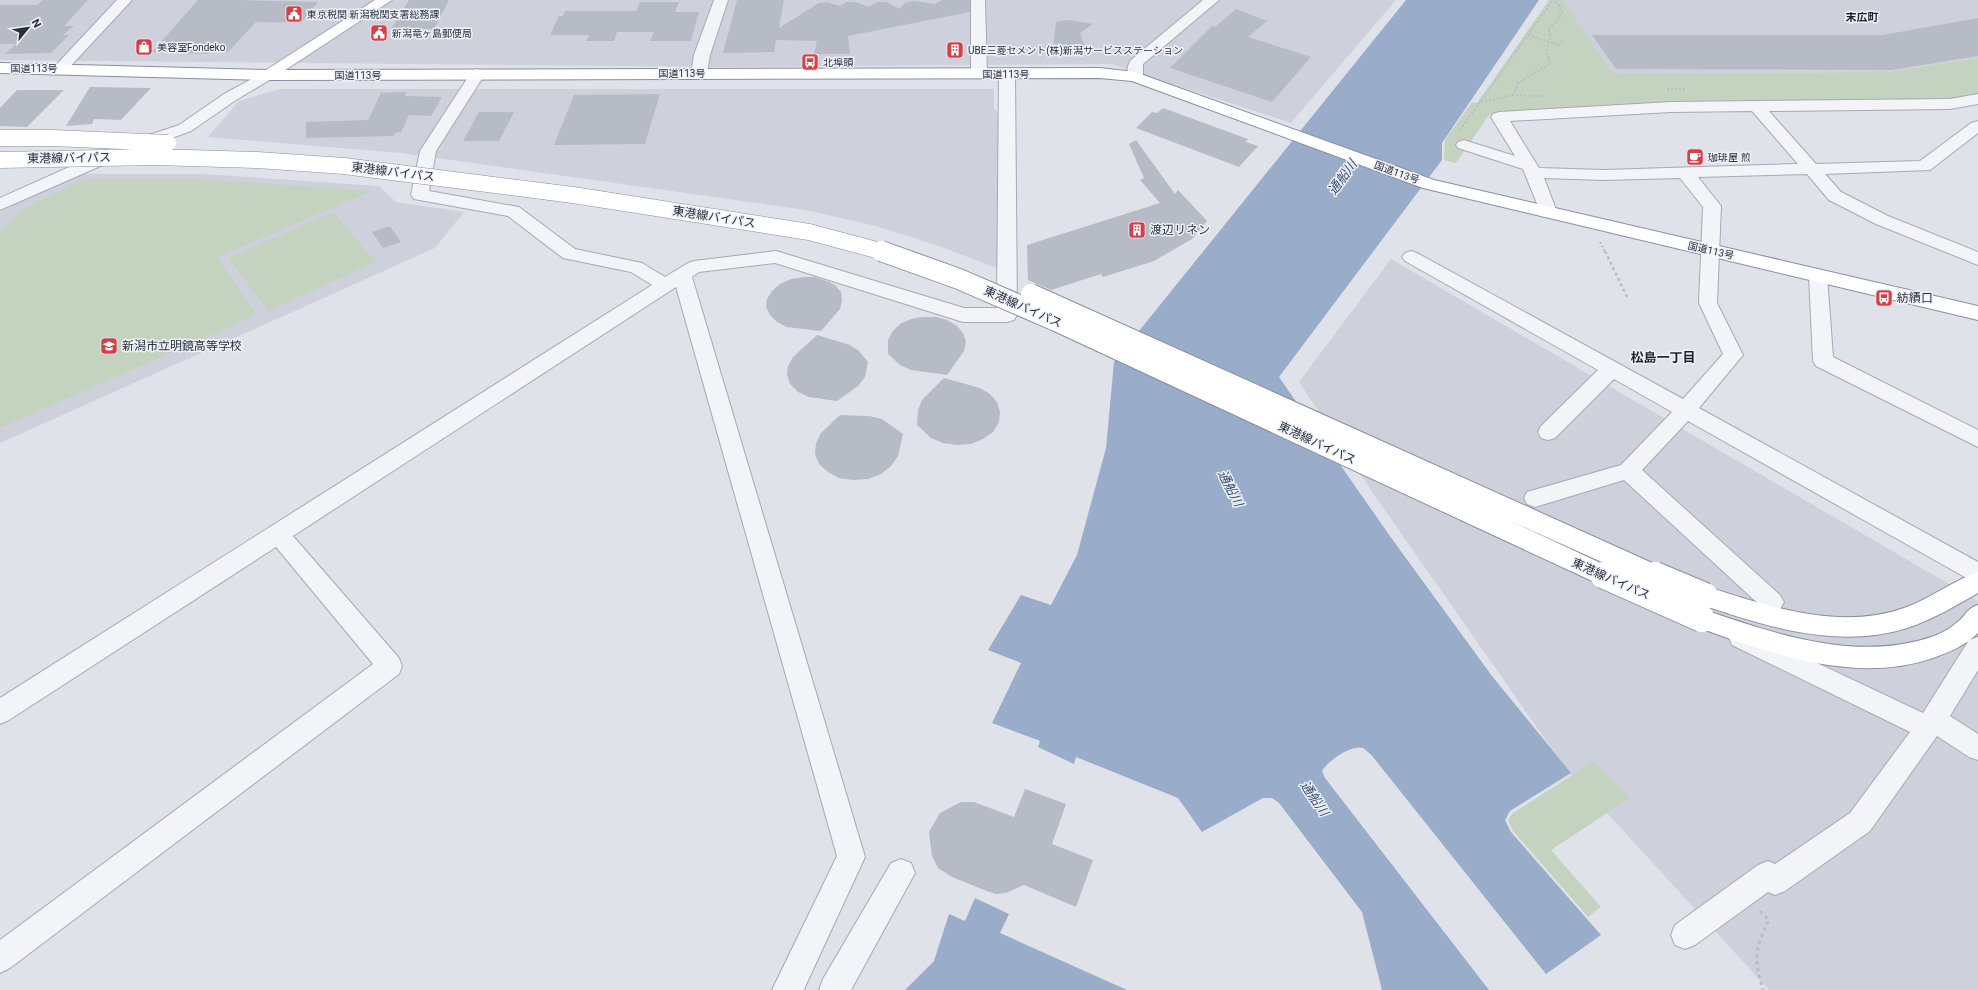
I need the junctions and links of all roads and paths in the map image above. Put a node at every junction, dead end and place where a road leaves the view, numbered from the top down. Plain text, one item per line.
1 (125, 0) edge
2 (385, 0) edge
3 (721, 0) edge
4 (978, 0) edge
5 (1212, 0) edge
6 (1553, 0) edge
7 (1528, 35) junction
8 (1564, 40) dead end
9 (1550, 43) junction
10 (0, 68) edge
11 (61, 68) junction
12 (699, 73) junction
13 (477, 74) junction
14 (979, 74) junction
15 (1007, 74) junction
16 (268, 75) junction
17 (1135, 77) junction
18 (1513, 95) dead end
19 (1978, 99) edge
20 (1950, 104) junction
21 (1757, 107) junction
22 (1978, 126) edge
23 (0, 138) edge
24 (1460, 140) joint
25 (0, 160) edge
26 (1532, 170) junction
27 (1811, 170) junction
28 (1685, 173) junction
29 (0, 205) edge
30 (1548, 212) junction
31 (1590, 222) junction
32 (1710, 250) junction
33 (1411, 257) dead end
34 (1978, 259) edge
35 (1818, 276) junction
36 (674, 280) junction
37 (1628, 299) dead end
38 (1978, 313) edge
39 (1612, 369) junction
40 (1686, 410) junction
41 (1548, 432) dead end
42 (1978, 439) edge
43 (1628, 471) junction
44 (1535, 498) dead end
45 (278, 534) junction
46 (1978, 573) edge
47 (1978, 582) edge
48 (1772, 602) dead end
49 (1704, 608) junction
50 (1978, 615) edge
51 (1978, 648) edge
52 (0, 712) edge
53 (1930, 724) junction
54 (1978, 748) edge
55 (901, 873) dead end
56 (1744, 893) junction
57 (1685, 935) dead end
58 (0, 958) edge
59 (787, 990) edge
60 (834, 990) edge
61 (1763, 990) edge

1 - 11 street
2 - 16 main road
3 - 12 street
4 - 14 street
5 - 17 street
6 - 7 path
6 - 9 path
7 - 9 path
7 - 24 path
8 - 9 path
9 - 18 path
10 - 11 main road, 国道113号
11 - 16 main road, 国道113号
12 - 13 main road, 国道113号
12 - 14 main road, 国道113号
13 - 16 main road, 国道113号
13 - 36 street
14 - 15 main road, 国道113号
15 - 17 main road, 国道113号
15 - 36 street
16 - 29 street
17 - 30 main road, 国道113号
19 - 20 street
20 - 21 street
20 - 22 street
21 - 26 street
21 - 27 street
22 - 27 street
23 - 49 main road, 東港線バイパス, bridge
24 - 26 street
25 - 49 main road, 東港線バイパス, bridge
26 - 28 street
26 - 30 street
27 - 28 street
27 - 34 street
28 - 32 street
30 - 31 main road, 国道113号
31 - 32 main road, 国道113号
31 - 37 path
32 - 35 main road, 国道113号
32 - 40 street
33 - 39 street
35 - 38 main road, 国道113号
35 - 42 street
36 - 45 street
36 - 59 street
39 - 40 street
39 - 41 street
40 - 43 street
40 - 46 street
43 - 44 street
43 - 48 street
45 - 52 street
45 - 58 street
47 - 49 main road, 東港線バイパス
49 - 50 main road, 東港線バイパス
49 - 53 street
51 - 53 street
53 - 54 street
53 - 56 street
55 - 60 street
56 - 57 street
56 - 61 path

